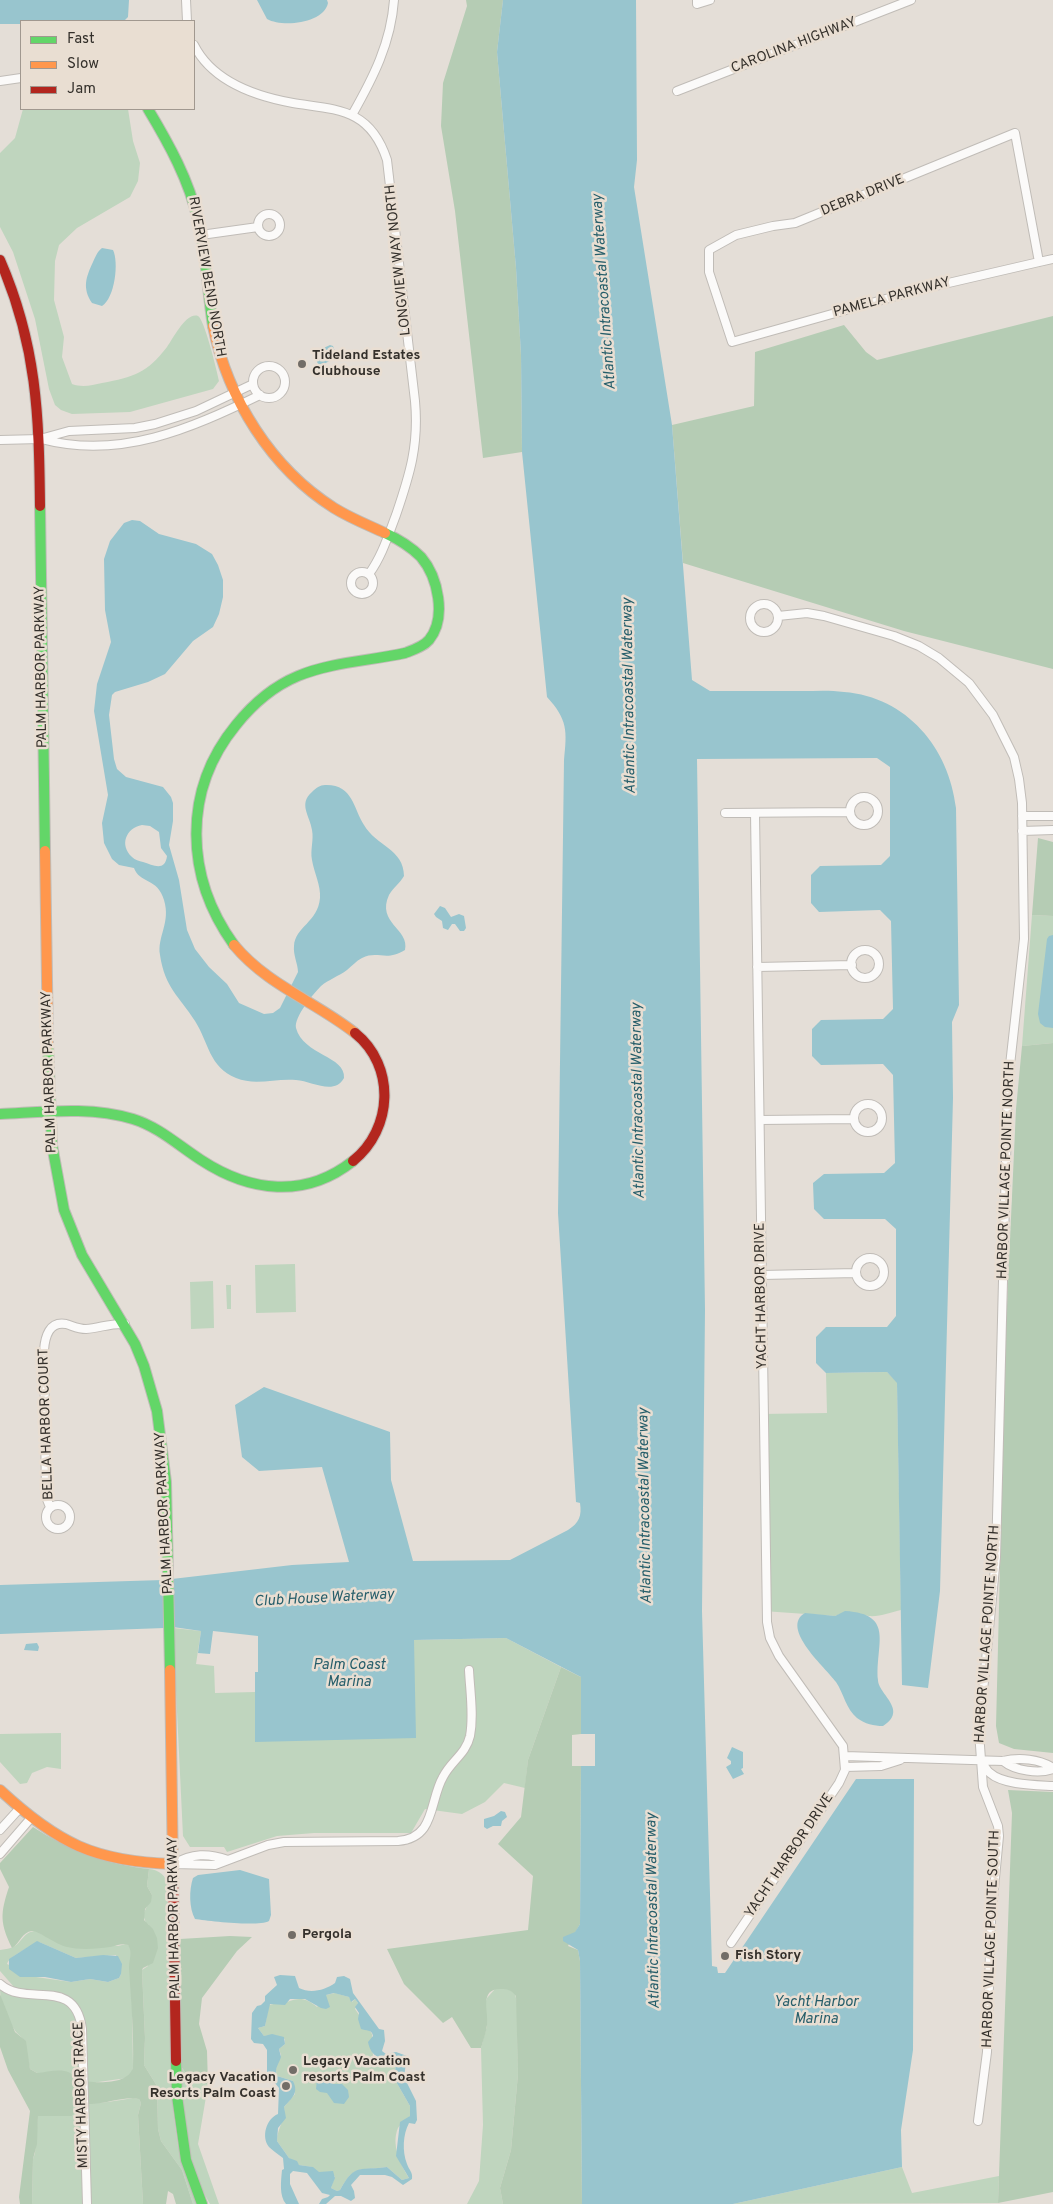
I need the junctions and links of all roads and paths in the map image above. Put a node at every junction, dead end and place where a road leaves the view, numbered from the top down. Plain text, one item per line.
1 (186, 0) edge
2 (394, 0) edge
3 (710, 0) edge
4 (911, 0) edge
5 (697, 2) edge
6 (187, 20) edge
7 (195, 47) edge
8 (20, 78) edge
9 (0, 82) edge
10 (677, 91) dead end
11 (149, 110) edge
12 (352, 115) junction
13 (258, 227) dead end
14 (200, 235) junction
15 (1053, 258) edge
16 (0, 260) edge
17 (1039, 262) junction
18 (732, 342) joint
19 (253, 384) junction
20 (233, 393) junction
21 (260, 395) junction
22 (240, 405) junction
23 (98, 429) junction
24 (40, 439) junction
25 (0, 440) edge
26 (98, 445) junction
27 (389, 534) junction
28 (369, 574) dead end
29 (778, 616) dead end
30 (850, 812) dead end
31 (725, 813) dead end
32 (756, 813) junction
33 (1022, 816) junction
34 (1053, 816) edge
35 (1053, 830) edge
36 (1022, 831) junction
37 (852, 965) dead end
38 (757, 967) junction
39 (49, 1113) junction
40 (0, 1114) edge
41 (854, 1119) dead end
42 (760, 1120) junction
43 (856, 1273) dead end
44 (762, 1274) junction
45 (125, 1324) junction
46 (50, 1507) dead end
47 (469, 1670) dead end
48 (845, 1756) junction
49 (904, 1759) junction
50 (980, 1759) junction
51 (1003, 1761) junction
52 (845, 1767) junction
53 (1022, 1769) junction
54 (1051, 1769) edge
55 (1020, 1783) junction
56 (1049, 1786) edge
57 (0, 1790) edge
58 (20, 1808) junction
59 (31, 1818) junction
60 (0, 1830) edge
61 (0, 1854) edge
62 (174, 1864) junction
63 (730, 1943) dead end
64 (0, 1984) edge
65 (978, 2121) dead end
66 (87, 2204) edge
67 (203, 2204) edge

1 - 6 street
2 - 12 street
3 - 5 street
4 - 10 street, CAROLINA HIGHWAY
7 - 12 street, LONGVIEW WAY NORTH
8 - 9 street
11 - 14 street, RIVERVIEW BEND NORTH
12 - 27 street, LONGVIEW WAY NORTH
13 - 14 street
14 - 20 street, RIVERVIEW BEND NORTH
15 - 17 street, PAMELA PARKWAY
16 - 24 street, PALM HARBOR PARKWAY
17 - 18 street, PAMELA PARKWAY
17 - 18 street, DEBRA DRIVE
19 - 20 street
19 - 21 street
19 - 21 street
20 - 22 street, RIVERVIEW BEND NORTH
20 - 23 street
21 - 22 street
22 - 26 street
22 - 27 street, RIVERVIEW BEND NORTH
23 - 24 street
23 - 26 street
24 - 25 street
24 - 26 street
24 - 39 street, PALM HARBOR PARKWAY
27 - 28 street, LONGVIEW WAY NORTH
27 - 39 street, RIVERVIEW BEND NORTH
29 - 33 street, HARBOR VILLAGE POINTE NORTH
30 - 32 street
31 - 32 street
32 - 38 street, YACHT HARBOR DRIVE
33 - 34 street
33 - 36 street, HARBOR VILLAGE POINTE NORTH
35 - 36 street
36 - 50 street, HARBOR VILLAGE POINTE NORTH
37 - 38 street
38 - 42 street, YACHT HARBOR DRIVE
39 - 40 street, RIVERVIEW BEND NORTH
39 - 45 street, PALM HARBOR PARKWAY
41 - 42 street
42 - 44 street, YACHT HARBOR DRIVE
43 - 44 street
44 - 48 street, YACHT HARBOR DRIVE
45 - 46 street, BELLA HARBOR COURT
45 - 62 street, PALM HARBOR PARKWAY
47 - 62 street
48 - 49 street
48 - 52 street, YACHT HARBOR DRIVE
49 - 50 street
49 - 52 street
50 - 51 street
50 - 55 street
50 - 65 street, HARBOR VILLAGE POINTE SOUTH
51 - 53 street
51 - 54 street
52 - 63 street, YACHT HARBOR DRIVE
53 - 54 street
53 - 55 street
54 - 56 street
55 - 56 street
57 - 58 street
58 - 59 street
58 - 60 street
59 - 61 street
59 - 62 street
62 - 67 street, PALM HARBOR PARKWAY
64 - 66 street, MISTY HARBOR TRACE

